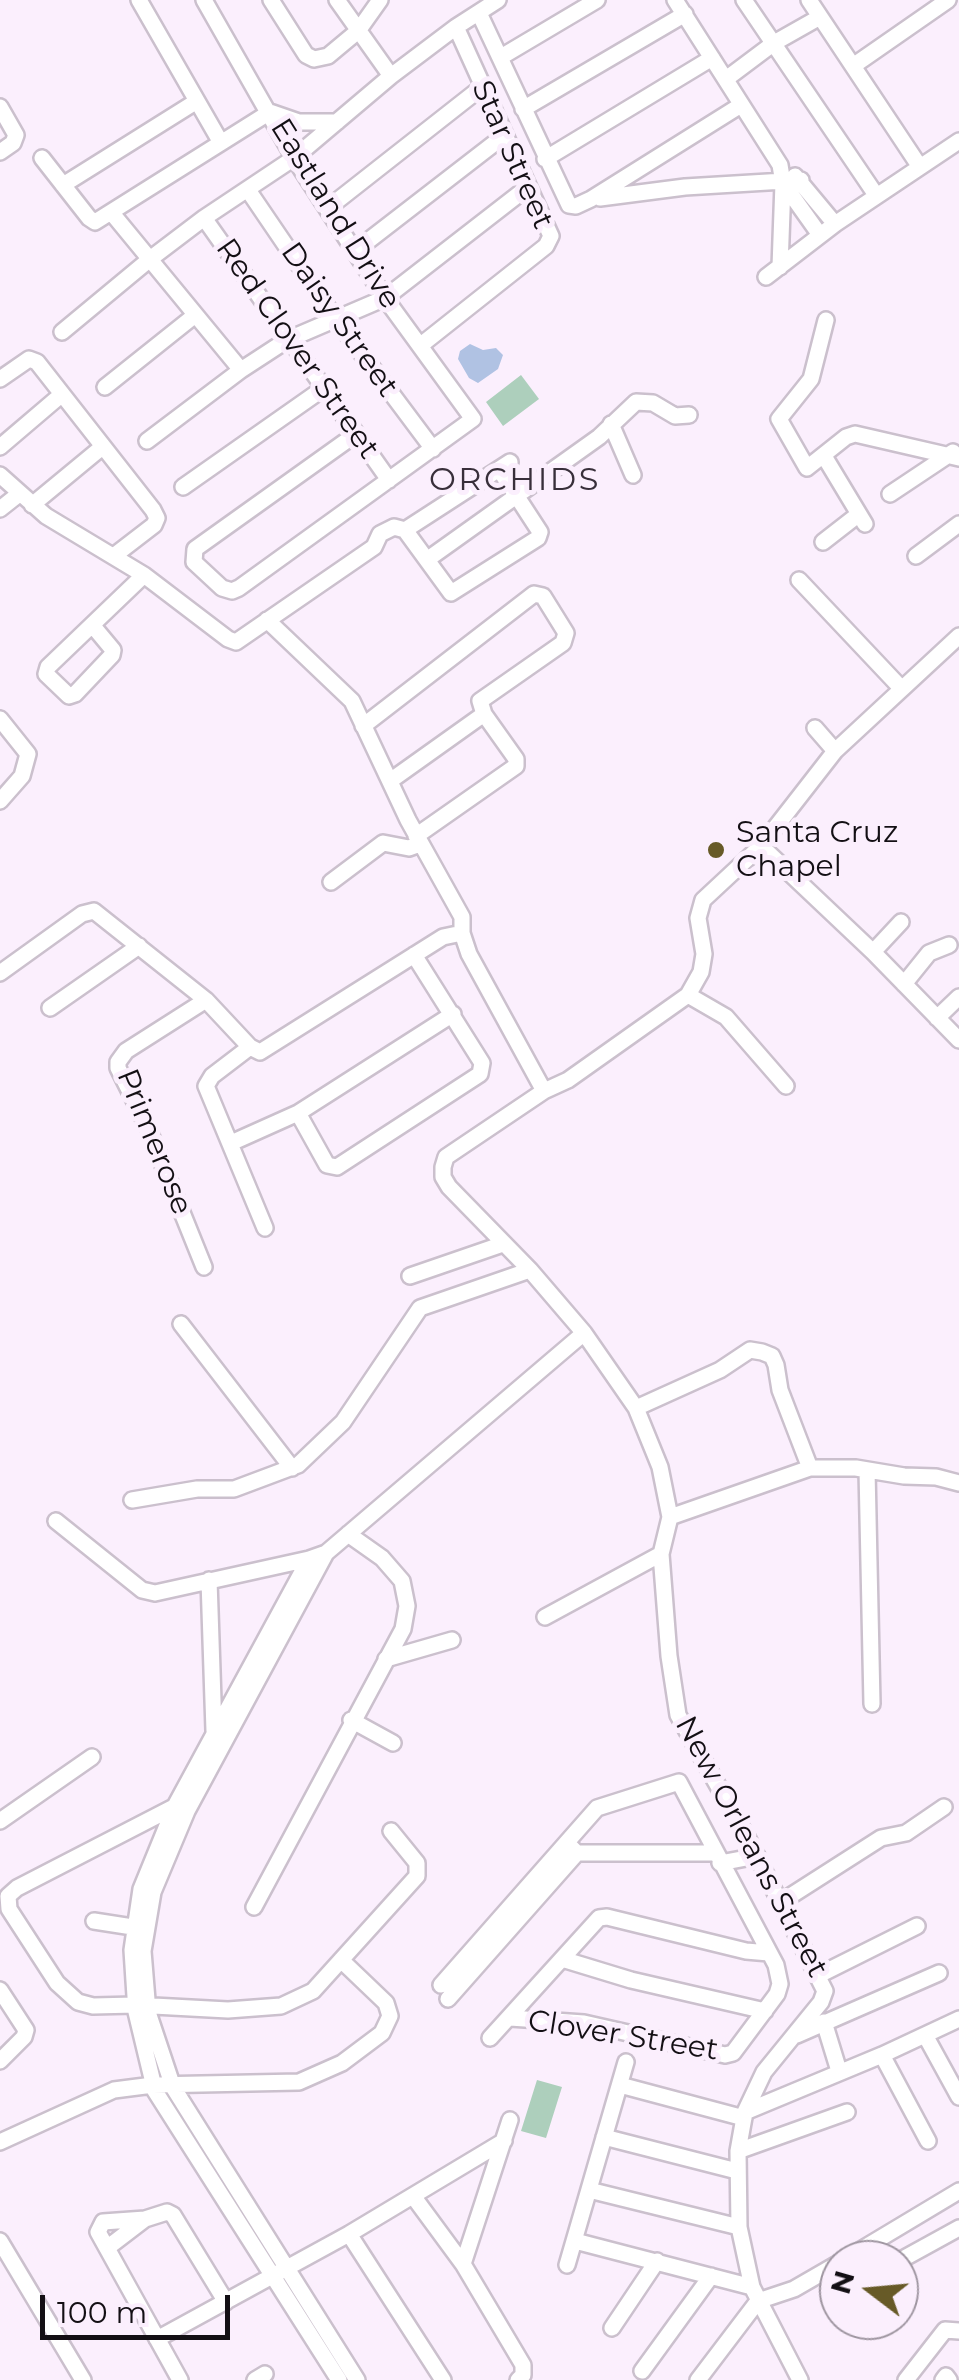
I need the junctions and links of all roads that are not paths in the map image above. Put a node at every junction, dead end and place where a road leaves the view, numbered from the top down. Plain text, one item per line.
1 (139, 0) edge
2 (204, 0) edge
3 (272, 0) edge
4 (338, 0) edge
5 (380, 0) edge
6 (597, 0) edge
7 (675, 0) edge
8 (744, 0) edge
9 (809, 0) edge
10 (948, 0) edge
11 (490, 4) edge
12 (685, 14) junction
13 (820, 17) junction
14 (456, 27) junction
15 (358, 31) junction
16 (774, 44) junction
17 (501, 58) junction
18 (712, 58) junction
19 (853, 66) junction
20 (391, 76) junction
21 (726, 79) junction
22 (482, 87) junction
23 (197, 102) junction
24 (742, 104) junction
25 (0, 107) edge
26 (523, 109) junction
27 (270, 112) junction
28 (337, 122) junction
29 (504, 135) junction
30 (220, 141) junction
31 (959, 141) edge
32 (6, 147) edge
33 (42, 158) dead end
34 (294, 158) junction
35 (545, 159) junction
36 (780, 165) junction
37 (920, 167) junction
38 (801, 180) junction
39 (783, 183) junction
40 (63, 185) junction
41 (528, 186) junction
42 (248, 190) junction
43 (876, 196) junction
44 (591, 199) junction
45 (328, 208) junction
46 (111, 212) junction
47 (204, 218) junction
48 (835, 224) junction
49 (820, 235) junction
50 (355, 251) junction
51 (150, 259) junction
52 (386, 298) junction
53 (194, 316) junction
54 (335, 318) junction
55 (826, 320) dead end
56 (62, 332) dead end
57 (288, 340) junction
58 (420, 345) junction
59 (241, 370) junction
60 (0, 379) edge
61 (105, 387) dead end
62 (324, 388) junction
63 (62, 394) junction
64 (689, 415) dead end
65 (612, 424) junction
66 (356, 434) junction
67 (147, 441) dead end
68 (0, 447) edge
69 (101, 448) junction
70 (432, 450) junction
71 (956, 454) edge
72 (824, 456) junction
73 (0, 475) edge
74 (633, 475) dead end
75 (389, 480) junction
76 (182, 487) dead end
77 (516, 494) junction
78 (890, 494) dead end
79 (25, 499) junction
80 (0, 509) edge
81 (959, 524) edge
82 (405, 530) junction
83 (823, 542) dead end
84 (115, 556) junction
85 (916, 556) dead end
86 (428, 559) junction
87 (144, 575) junction
88 (800, 580) dead end
89 (267, 620) junction
90 (93, 626) junction
91 (959, 636) edge
92 (902, 688) junction
93 (484, 714) junction
94 (0, 719) edge
95 (363, 726) junction
96 (815, 728) dead end
97 (835, 751) junction
98 (390, 781) junction
99 (0, 802) edge
100 (418, 840) junction
101 (760, 846) junction
102 (331, 882) dead end
103 (900, 922) dead end
104 (462, 933) junction
105 (949, 945) dead end
106 (139, 946) junction
107 (874, 952) junction
108 (414, 955) junction
109 (0, 973) edge
110 (904, 984) junction
111 (688, 995) junction
112 (959, 997) edge
113 (206, 1000) junction
114 (50, 1008) dead end
115 (453, 1014) junction
116 (938, 1018) junction
117 (959, 1040) edge
118 (250, 1046) junction
119 (786, 1086) dead end
120 (544, 1091) junction
121 (298, 1113) junction
122 (231, 1143) junction
123 (265, 1228) dead end
124 (503, 1244) junction
125 (204, 1267) dead end
126 (530, 1270) junction
127 (410, 1276) dead end
128 (181, 1324) dead end
129 (584, 1333) junction
130 (636, 1408) junction
131 (292, 1468) junction
132 (810, 1468) junction
133 (867, 1470) junction
134 (959, 1484) edge
135 (132, 1500) dead end
136 (670, 1517) junction
137 (56, 1521) dead end
138 (348, 1534) junction
139 (326, 1552) junction
140 (662, 1554) junction
141 (308, 1559) junction
142 (209, 1580) junction
143 (545, 1617) dead end
144 (452, 1640) dead end
145 (386, 1660) junction
146 (872, 1704) dead end
147 (351, 1720) junction
148 (219, 1734) junction
149 (393, 1743) dead end
150 (92, 1757) dead end
151 (944, 1807) dead end
152 (181, 1808) junction
153 (0, 1821) edge
154 (391, 1831) dead end
155 (748, 1839) junction
156 (571, 1848) junction
157 (717, 1854) junction
158 (757, 1856) junction
159 (781, 1902) junction
160 (254, 1906) dead end
161 (94, 1920) dead end
162 (917, 1926) dead end
163 (140, 1928) junction
164 (769, 1953) junction
165 (562, 1959) junction
166 (341, 1960) junction
167 (940, 1973) dead end
168 (819, 1975) junction
169 (0, 1990) edge
170 (444, 1992) dead end
171 (141, 2005) junction
172 (764, 2011) junction
173 (510, 2018) junction
174 (959, 2019) edge
175 (824, 2022) junction
176 (926, 2035) junction
177 (490, 2038) dead end
178 (788, 2038) junction
179 (882, 2055) junction
180 (0, 2061) edge
181 (626, 2062) dead end
182 (839, 2071) junction
183 (153, 2085) junction
184 (620, 2085) junction
185 (173, 2087) junction
186 (959, 2096) edge
187 (847, 2112) dead end
188 (745, 2115) junction
189 (510, 2120) dead end
190 (604, 2137) junction
191 (504, 2140) junction
192 (928, 2141) dead end
193 (0, 2142) edge
194 (738, 2151) junction
195 (737, 2171) junction
196 (219, 2176) junction
197 (589, 2190) junction
198 (959, 2191) edge
199 (413, 2196) junction
200 (739, 2227) junction
201 (959, 2228) edge
202 (349, 2234) junction
203 (882, 2237) junction
204 (877, 2240) edge
205 (884, 2240) edge
206 (0, 2241) edge
207 (575, 2241) junction
208 (919, 2249) edge
209 (657, 2261) junction
210 (463, 2264) junction
211 (568, 2265) dead end
212 (280, 2272) junction
213 (819, 2275) edge
214 (711, 2276) junction
215 (755, 2294) junction
216 (226, 2302) junction
217 (612, 2328) dead end
218 (959, 2331) edge
219 (157, 2339) junction
220 (329, 2350) junction
221 (642, 2371) dead end
222 (83, 2380) edge
223 (180, 2380) edge
224 (340, 2380) edge
225 (357, 2380) edge
226 (443, 2380) edge
227 (518, 2380) edge
228 (698, 2380) edge
229 (800, 2380) edge
230 (906, 2380) edge

1 - 23 street
2 - 27 street, Eastland Drive
3 - 15 street
4 - 15 street
5 - 15 street
6 - 17 street
7 - 12 street
8 - 16 street
9 - 13 street
10 - 19 street
11 - 14 street
11 - 17 street
12 - 18 street
12 - 26 street
13 - 16 street
13 - 19 street
14 - 20 street
14 - 22 street, Star Street
15 - 20 street
16 - 21 street
16 - 43 street
17 - 26 street
18 - 21 street
18 - 35 street
19 - 37 street
20 - 28 street
21 - 24 street
22 - 29 street, Star Street
22 - 45 street
23 - 30 street
23 - 40 street
24 - 36 street
24 - 44 street
25 - 32 street
26 - 35 street
27 - 28 street
27 - 30 street
27 - 34 street, Eastland Drive
28 - 34 street
29 - 41 street, Star Street
29 - 50 street
30 - 46 street
31 - 37 street
33 - 40 street
34 - 42 street
34 - 45 street, Eastland Drive
35 - 44 street
36 - 38 street
36 - 39 street
37 - 43 street
38 - 39 street
38 - 48 street
39 - 44 street
39 - 49 street
39 - 49 street
40 - 46 street
41 - 52 street
41 - 58 street, Star Street
42 - 47 street
42 - 54 street, Daisy Street
43 - 48 street
45 - 50 street, Eastland Drive
46 - 51 street
47 - 51 street
47 - 57 street, Red Clover Street
48 - 49 street
50 - 52 street, Eastland Drive
51 - 53 street
51 - 56 street
52 - 54 street
52 - 58 street, Eastland Drive
53 - 59 street
53 - 61 street
54 - 57 street
54 - 70 street, Daisy Street
55 - 72 street
57 - 59 street
57 - 62 street, Red Clover Street
58 - 70 street, Eastland Drive
59 - 67 street
60 - 63 street
62 - 66 street, Red Clover Street
62 - 76 street
63 - 68 street
63 - 69 street
64 - 65 street
65 - 74 street
65 - 77 street
66 - 75 street, Red Clover Street
66 - 75 street
69 - 79 street
69 - 84 street
70 - 75 street
71 - 72 street
71 - 78 street
72 - 83 street
73 - 79 street
77 - 82 street
77 - 86 street
77 - 86 street
79 - 80 street
79 - 84 street
81 - 85 street
82 - 86 street
82 - 89 street
84 - 87 street
87 - 89 street
87 - 90 street
88 - 92 street
89 - 95 street
90 - 90 street
91 - 92 street
92 - 97 street
93 - 95 street
93 - 98 street
93 - 100 street
94 - 99 street
95 - 98 street
96 - 97 street
97 - 101 street
98 - 100 street
100 - 102 street
100 - 104 street
101 - 107 street
101 - 111 street
103 - 107 street
104 - 108 street
104 - 120 street
105 - 110 street
106 - 109 street
106 - 113 street
106 - 114 street
107 - 110 street
108 - 115 street
108 - 118 street
110 - 116 street
111 - 119 street
111 - 120 street
112 - 116 street
113 - 118 street
113 - 125 street, Primerose
115 - 121 street
115 - 121 street
116 - 117 street
118 - 122 street
120 - 124 street
121 - 122 street
122 - 123 street
124 - 126 street
124 - 127 street
126 - 129 street
126 - 131 street
128 - 131 street
129 - 130 street
129 - 138 street
130 - 132 street
130 - 136 street
131 - 135 street
132 - 133 street
132 - 136 street
133 - 134 street
133 - 146 street
136 - 140 street, New Orleans Street
137 - 142 street
138 - 139 street
138 - 145 street
139 - 141 street
139 - 148 street
140 - 143 street
140 - 155 street, New Orleans Street
141 - 142 street
141 - 148 street
142 - 148 street
144 - 145 street
145 - 147 street
147 - 149 street
147 - 160 street
148 - 152 street
150 - 153 street
151 - 159 street
152 - 163 street
152 - 171 street
154 - 166 street
155 - 157 street
155 - 158 street, New Orleans Street
156 - 157 street
156 - 157 street
156 - 170 street
157 - 158 street
157 - 164 street
158 - 159 street, New Orleans Street
159 - 168 street, New Orleans Street
161 - 163 street
162 - 168 street
163 - 171 street
164 - 165 street
164 - 172 street
165 - 172 street
165 - 173 street
166 - 171 street
166 - 185 street
167 - 175 street
168 - 178 street, New Orleans Street
169 - 180 street
171 - 183 street
171 - 185 street
172 - 173 street, Clover Street
173 - 177 street
174 - 176 street
175 - 178 street
175 - 182 street
176 - 179 street
176 - 186 street
178 - 188 street, New Orleans Street
179 - 182 street
179 - 192 street
181 - 184 street
182 - 188 street
183 - 185 street
183 - 193 street
183 - 196 street
184 - 188 street
184 - 190 street
185 - 196 street
187 - 194 street
188 - 194 street, New Orleans Street
189 - 191 street
190 - 195 street
190 - 197 street
191 - 199 street
191 - 210 street
194 - 195 street, New Orleans Street
195 - 200 street, New Orleans Street
196 - 212 street
197 - 200 street
197 - 207 street
198 - 203 street
199 - 202 street
199 - 210 street
200 - 215 street, New Orleans Street
201 - 208 street
202 - 212 street
202 - 226 street
203 - 204 street
203 - 205 street
206 - 222 street
207 - 209 street
207 - 211 street
209 - 214 street
209 - 217 street
210 - 227 street
212 - 216 street
212 - 220 street
213 - 215 street
214 - 215 street
214 - 221 street
215 - 228 street
215 - 229 street, New Orleans Street
216 - 219 street
216 - 219 street
218 - 230 street
219 - 223 street
220 - 224 street
220 - 225 street

